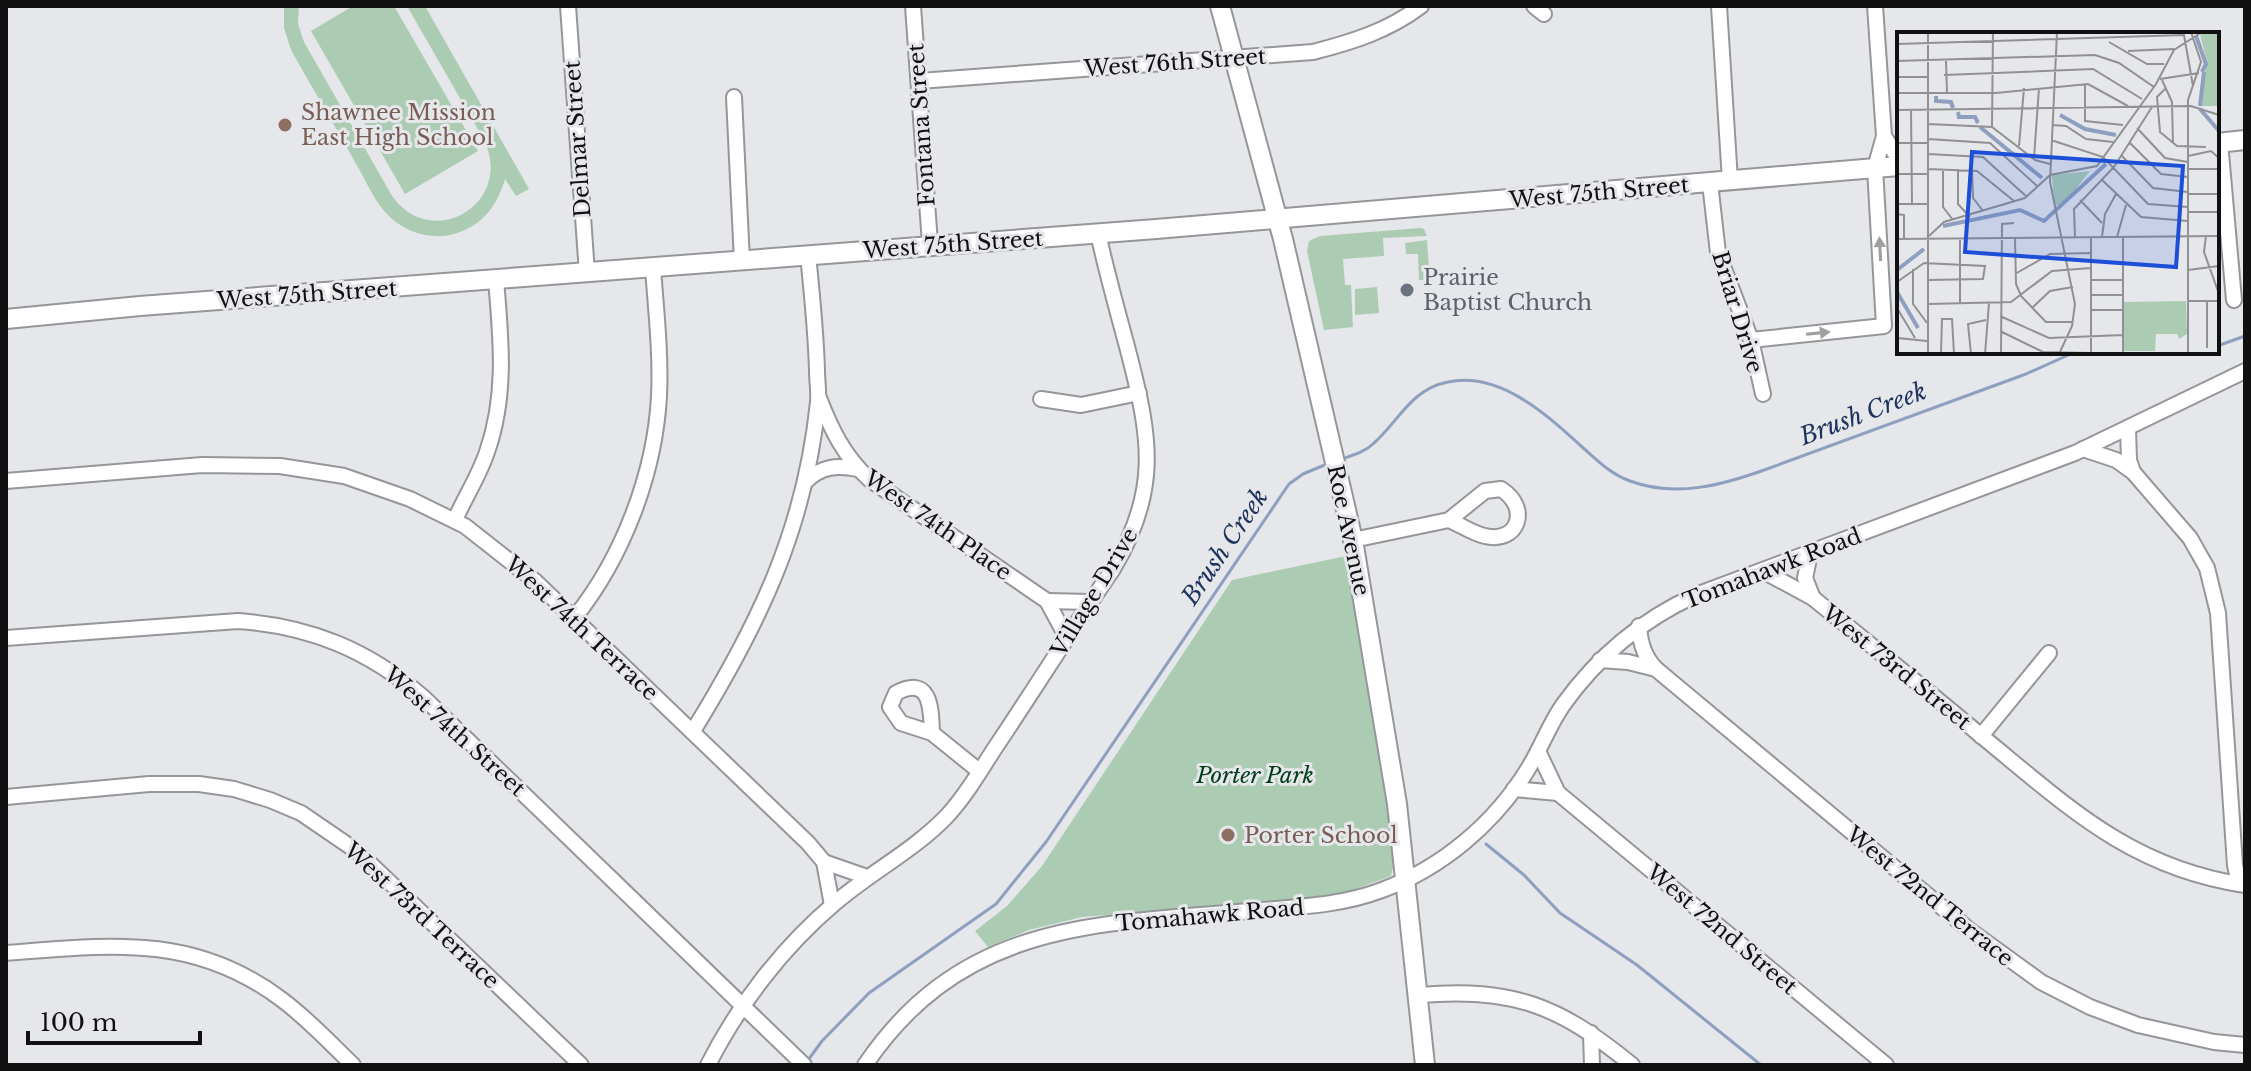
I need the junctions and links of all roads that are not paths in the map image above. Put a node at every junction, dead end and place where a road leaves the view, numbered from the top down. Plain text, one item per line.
1 (568, 6) edge
2 (913, 6) edge
3 (1220, 6) edge
4 (1421, 6) edge
5 (1719, 6) edge
6 (1875, 6) edge
7 (1235, 59) junction
8 (919, 81) junction
9 (734, 97) dead end
10 (1884, 136) junction
11 (2245, 140) edge
12 (2219, 142) edge
13 (2219, 152) edge
14 (1897, 157) edge
15 (1897, 166) edge
16 (1875, 168) junction
17 (1730, 181) junction
18 (1710, 183) junction
19 (1277, 219) junction
20 (1098, 233) junction
21 (930, 244) junction
22 (808, 255) junction
23 (742, 261) junction
24 (653, 268) junction
25 (587, 273) junction
26 (496, 280) junction
27 (2234, 300) dead end
28 (6, 319) edge
29 (1751, 340) junction
30 (2245, 371) edge
31 (2229, 378) junction
32 (2245, 384) edge
33 (1139, 393) junction
34 (1763, 394) dead end
35 (818, 398) junction
36 (1041, 399) dead end
37 (2128, 429) junction
38 (2083, 449) junction
39 (858, 469) junction
40 (2133, 472) junction
41 (6, 481) edge
42 (805, 482) junction
43 (455, 520) junction
44 (1449, 520) junction
45 (1353, 540) junction
46 (1810, 554) junction
47 (1763, 571) junction
48 (1813, 598) junction
49 (1047, 601) junction
50 (1091, 602) junction
51 (575, 617) junction
52 (1639, 626) junction
53 (6, 638) edge
54 (1067, 638) junction
55 (2049, 653) dead end
56 (1600, 660) junction
57 (1656, 669) junction
58 (693, 731) junction
59 (932, 733) dead end
60 (1981, 736) junction
61 (1538, 751) junction
62 (979, 771) junction
63 (1514, 789) junction
64 (1558, 793) junction
65 (6, 797) edge
66 (2234, 848) junction
67 (824, 862) junction
68 (867, 877) junction
69 (1407, 878) junction
70 (2209, 878) junction
71 (2242, 884) edge
72 (832, 905) junction
73 (6, 953) edge
74 (1420, 995) junction
75 (743, 1005) junction
76 (1591, 1033) junction
77 (2245, 1045) edge
78 (353, 1065) edge
79 (581, 1065) edge
80 (708, 1065) edge
81 (804, 1065) edge
82 (865, 1065) edge
83 (1425, 1065) edge
84 (1592, 1065) edge
85 (1632, 1065) edge
86 (1886, 1065) edge

1 - 25 street, Delmar Street
2 - 8 street, Fontana Street
3 - 7 main road, Roe Avenue
4 - 7 street, West 76th Street
5 - 17 street
6 - 10 street
7 - 8 street, West 76th Street
7 - 19 main road, Roe Avenue
8 - 21 street, Fontana Street
9 - 23 street
10 - 14 street
10 - 16 street
11 - 12 main road
13 - 27 street
15 - 16 main road, West 75th Street
16 - 17 main road, West 75th Street
29 -> 16 street
17 - 18 main road, West 75th Street
18 - 19 main road, West 75th Street
18 - 29 street, Briar Drive
19 - 20 main road, West 75th Street
19 - 45 main road, Roe Avenue
20 - 21 main road, West 75th Street
20 - 33 street, Village Drive
21 - 22 main road, West 75th Street
22 - 23 main road, West 75th Street
22 - 35 street
23 - 24 main road, West 75th Street
24 - 25 main road, West 75th Street
24 - 51 street
25 - 26 main road, West 75th Street
26 - 28 main road, West 75th Street
26 - 43 street
29 - 34 street, Briar Drive
30 - 31 street, Tomahawk Road
31 - 32 street
31 - 37 street, Tomahawk Road
33 - 36 street
33 - 50 street, Village Drive
35 - 39 street, West 74th Place
35 - 42 street
37 - 38 street, Tomahawk Road
37 - 40 street
38 - 40 street
38 - 46 street, Tomahawk Road
39 - 42 street
39 - 49 street, West 74th Place
40 - 66 street
41 - 43 street, West 74th Terrace
42 - 58 street
43 - 51 street, West 74th Terrace
44 - 44 street
44 - 45 street
45 - 69 main road, Roe Avenue
46 - 47 street, Tomahawk Road
46 - 48 street, West 73rd Street
47 - 48 street, West 73rd Street
47 - 52 street, Tomahawk Road
48 - 60 street, West 73rd Street
49 - 50 street
49 - 54 street, West 74th Place
50 - 54 street, Village Drive
51 - 58 street, West 74th Terrace
52 - 56 street, Tomahawk Road
52 - 57 street, West 72nd Terrace
53 - 75 street, West 74th Street
54 - 62 street, Village Drive
55 - 60 street, West 73rd Street
56 - 57 street, West 72nd Terrace
56 - 61 street, Tomahawk Road
57 - 77 street, West 72nd Terrace
58 - 67 street, West 74th Terrace
59 - 62 street
60 - 70 street, West 73rd Street
61 - 63 street, Tomahawk Road
61 - 64 street, West 72nd Street
62 - 68 street, Village Drive
63 - 64 street
63 - 69 street, Tomahawk Road
64 - 86 street, West 72nd Street
65 - 79 street, West 73rd Terrace
66 - 70 street
66 - 71 street
67 - 68 street, West 74th Terrace
67 - 72 street
68 - 72 street, Village Drive
69 - 74 main road, Roe Avenue
69 - 82 street, Tomahawk Road
70 - 71 street, West 73rd Street
72 - 75 street, Village Drive
73 - 78 street
74 - 76 street
74 - 83 main road, Roe Avenue
75 - 80 street, Village Drive
75 - 81 street, West 74th Street
76 - 84 street
76 - 85 street

